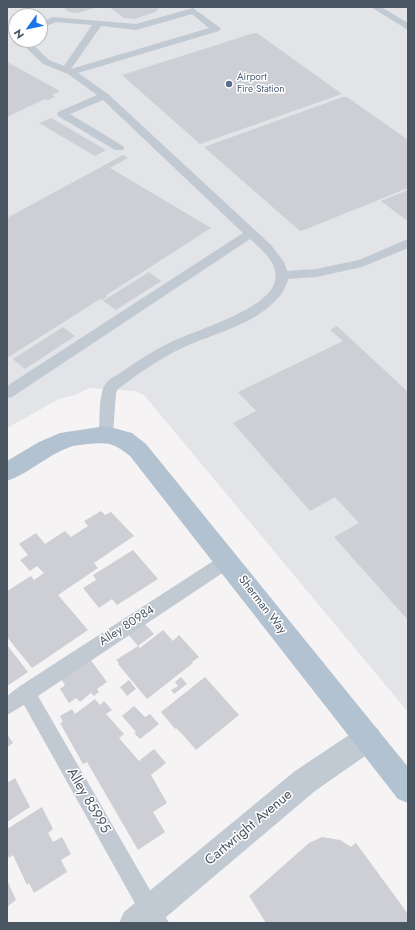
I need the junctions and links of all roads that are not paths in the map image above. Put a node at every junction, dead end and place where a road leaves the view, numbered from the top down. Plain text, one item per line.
1 (375, 7) edge
2 (48, 22) edge
3 (98, 24) junction
4 (136, 27) junction
5 (408, 27) edge
6 (159, 46) junction
7 (32, 48) edge
8 (68, 71) junction
9 (104, 96) junction
10 (119, 148) dead end
11 (251, 233) junction
12 (408, 243) edge
13 (282, 275) junction
14 (7, 393) edge
15 (106, 434) junction
16 (7, 472) edge
17 (227, 561) junction
18 (26, 692) junction
19 (7, 706) edge
20 (368, 738) junction
21 (408, 789) edge
22 (148, 918) edge

1 - 5 lane
2 - 3 lane
3 - 4 lane
3 - 8 lane
4 - 6 lane
4 - 6 lane
6 - 8 lane
7 - 8 lane
8 - 9 lane
9 - 10 lane
9 - 11 lane
11 - 13 lane
11 - 14 lane
12 - 13 lane
13 - 15 lane
15 - 16 main road
15 - 17 main road, Sherman Way
17 - 18 lane, Alley 80984
17 - 20 main road, Sherman Way
18 - 19 lane, Alley 80984
18 - 22 lane, Alley 85995
20 - 21 main road, Sherman Way
20 - 22 street, Cartwright Avenue

